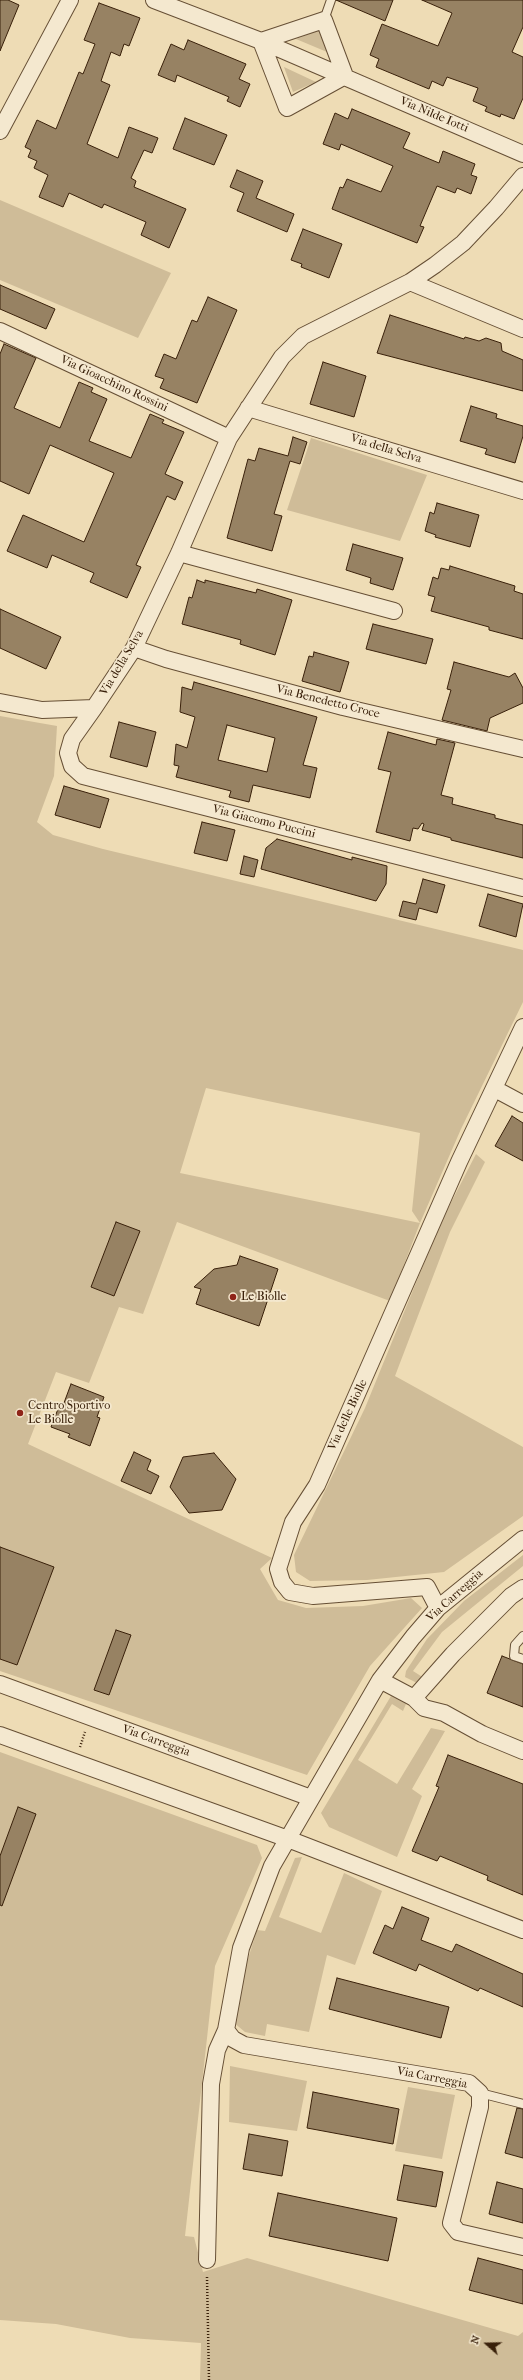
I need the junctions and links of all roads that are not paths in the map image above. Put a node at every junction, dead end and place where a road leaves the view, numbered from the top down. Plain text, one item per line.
1 (70, 0) edge
2 (154, 0) edge
3 (331, 0) edge
4 (324, 20) junction
5 (261, 41) junction
6 (344, 76) junction
7 (0, 131) edge
8 (523, 154) edge
9 (523, 176) edge
10 (410, 282) junction
11 (523, 329) edge
12 (0, 331) edge
13 (248, 408) junction
14 (229, 438) junction
15 (523, 491) edge
16 (179, 553) junction
17 (394, 611) dead end
18 (134, 648) junction
19 (0, 702) edge
20 (94, 708) junction
21 (523, 749) edge
22 (523, 888) edge
23 (523, 1027) edge
24 (495, 1089) junction
25 (523, 1104) edge
26 (523, 1539) edge
27 (523, 1588) edge
28 (438, 1608) junction
29 (523, 1636) edge
30 (523, 1659) edge
31 (380, 1680) junction
32 (0, 1684) edge
33 (414, 1698) junction
34 (0, 1735) edge
35 (523, 1751) edge
36 (311, 1798) junction
37 (288, 1839) junction
38 (523, 1930) edge
39 (226, 2030) junction
40 (480, 2093) junction
41 (523, 2104) edge
42 (523, 2247) edge
43 (207, 2260) road end

1 - 7 street
2 - 5 street, Via Nilde Iotti
3 - 4 lane
4 - 5 street
4 - 6 street
5 - 6 street, Via Nilde Iotti
5 - 6 street
6 - 8 street, Via Nilde Iotti
9 - 10 street, Via della Selva
10 - 11 street
10 - 13 street, Via della Selva
12 - 14 street, Via Gioacchino Rossini
13 - 14 street, Via della Selva
13 - 15 street, Via della Selva
14 - 16 street, Via della Selva
16 - 17 street
16 - 18 street, Via della Selva
18 - 20 street, Via della Selva
18 - 21 street, Via Benedetto Croce
19 - 20 street, Via della Selva
20 - 22 street, Via Giacomo Puccini
23 - 24 street, Via delle Biolle
24 - 25 street
24 - 28 street, Via delle Biolle
26 - 28 street, Via Carreggia
27 - 33 street
28 - 31 street, Via Carreggia
29 - 30 lane
31 - 33 street
31 - 36 street, Via Carreggia
32 - 36 street, Via Carreggia
33 - 35 street
34 - 37 street
36 - 37 street, Via Carreggia
37 - 38 street
37 - 39 street, Via Carreggia
39 - 40 street, Via Carreggia
39 - 43 street, Via Carreggia
40 - 41 lane
40 - 42 street, Via Carreggia

